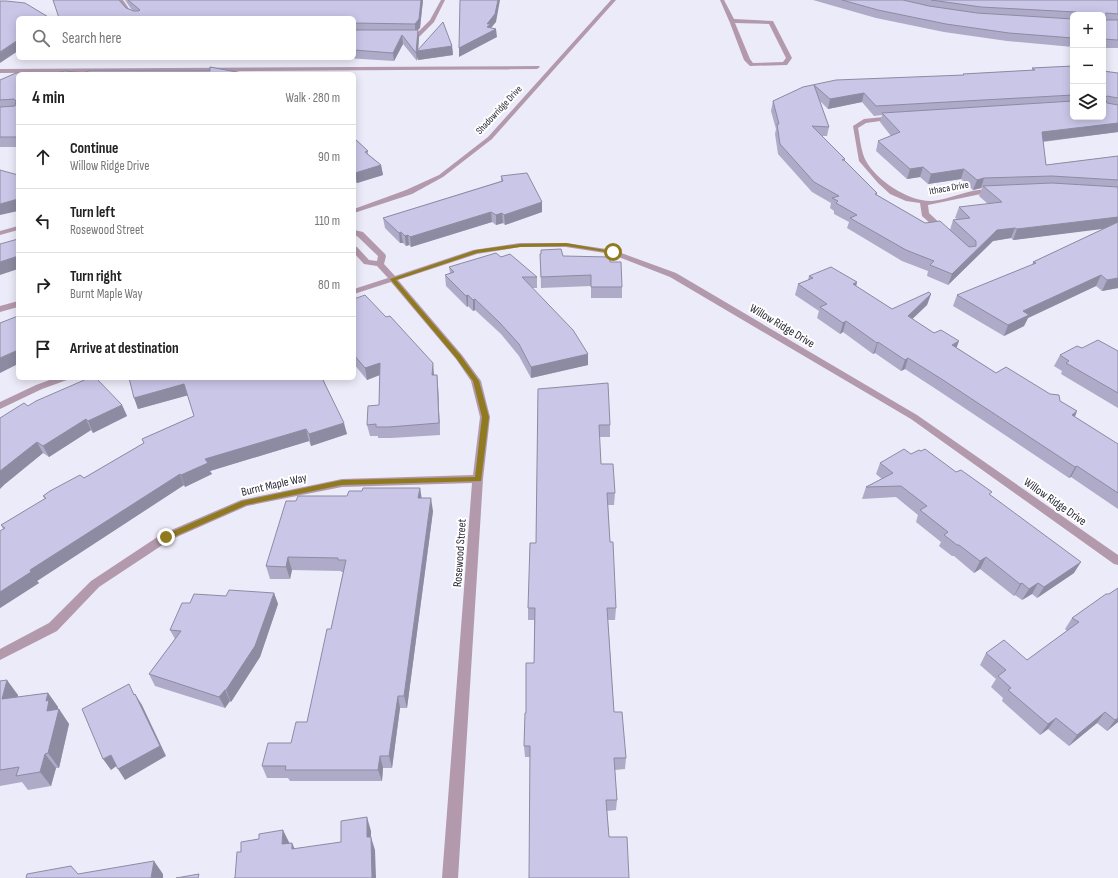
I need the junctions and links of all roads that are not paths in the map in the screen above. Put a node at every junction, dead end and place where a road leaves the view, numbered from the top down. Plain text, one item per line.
1 (121, 0) edge
2 (443, 0) edge
3 (614, 0) edge
4 (722, 0) edge
5 (134, 16) edge
6 (732, 21) junction
7 (401, 36) edge
8 (537, 67) dead end
9 (0, 71) edge
10 (899, 117) edge
11 (1003, 191) edge
12 (924, 202) junction
13 (356, 210) edge
14 (16, 229) edge
15 (0, 233) edge
16 (356, 233) edge
17 (952, 239) edge
18 (356, 251) edge
19 (380, 264) junction
20 (393, 279) junction
21 (356, 291) edge
22 (16, 305) edge
23 (0, 309) edge
24 (58, 380) edge
25 (0, 406) edge
26 (478, 479) junction
27 (1118, 561) edge
28 (0, 655) edge
29 (450, 878) edge

1 - 5 street
2 - 7 street
3 - 13 street, Shadowridge Drive
4 - 6 street
6 - 6 street
8 - 9 street
10 - 12 street, Ithaca Drive
11 - 12 street, Ithaca Drive
12 - 17 street
14 - 15 street
16 - 19 street, Rosewood Street
18 - 19 street, Rosewood Street
19 - 20 street, Rosewood Street
20 - 21 street, Willow Ridge Drive
20 - 26 street, Rosewood Street
20 - 27 street, Willow Ridge Drive
22 - 23 street
24 - 25 street
26 - 28 street, Burnt Maple Way
26 - 29 street, Rosewood Street

